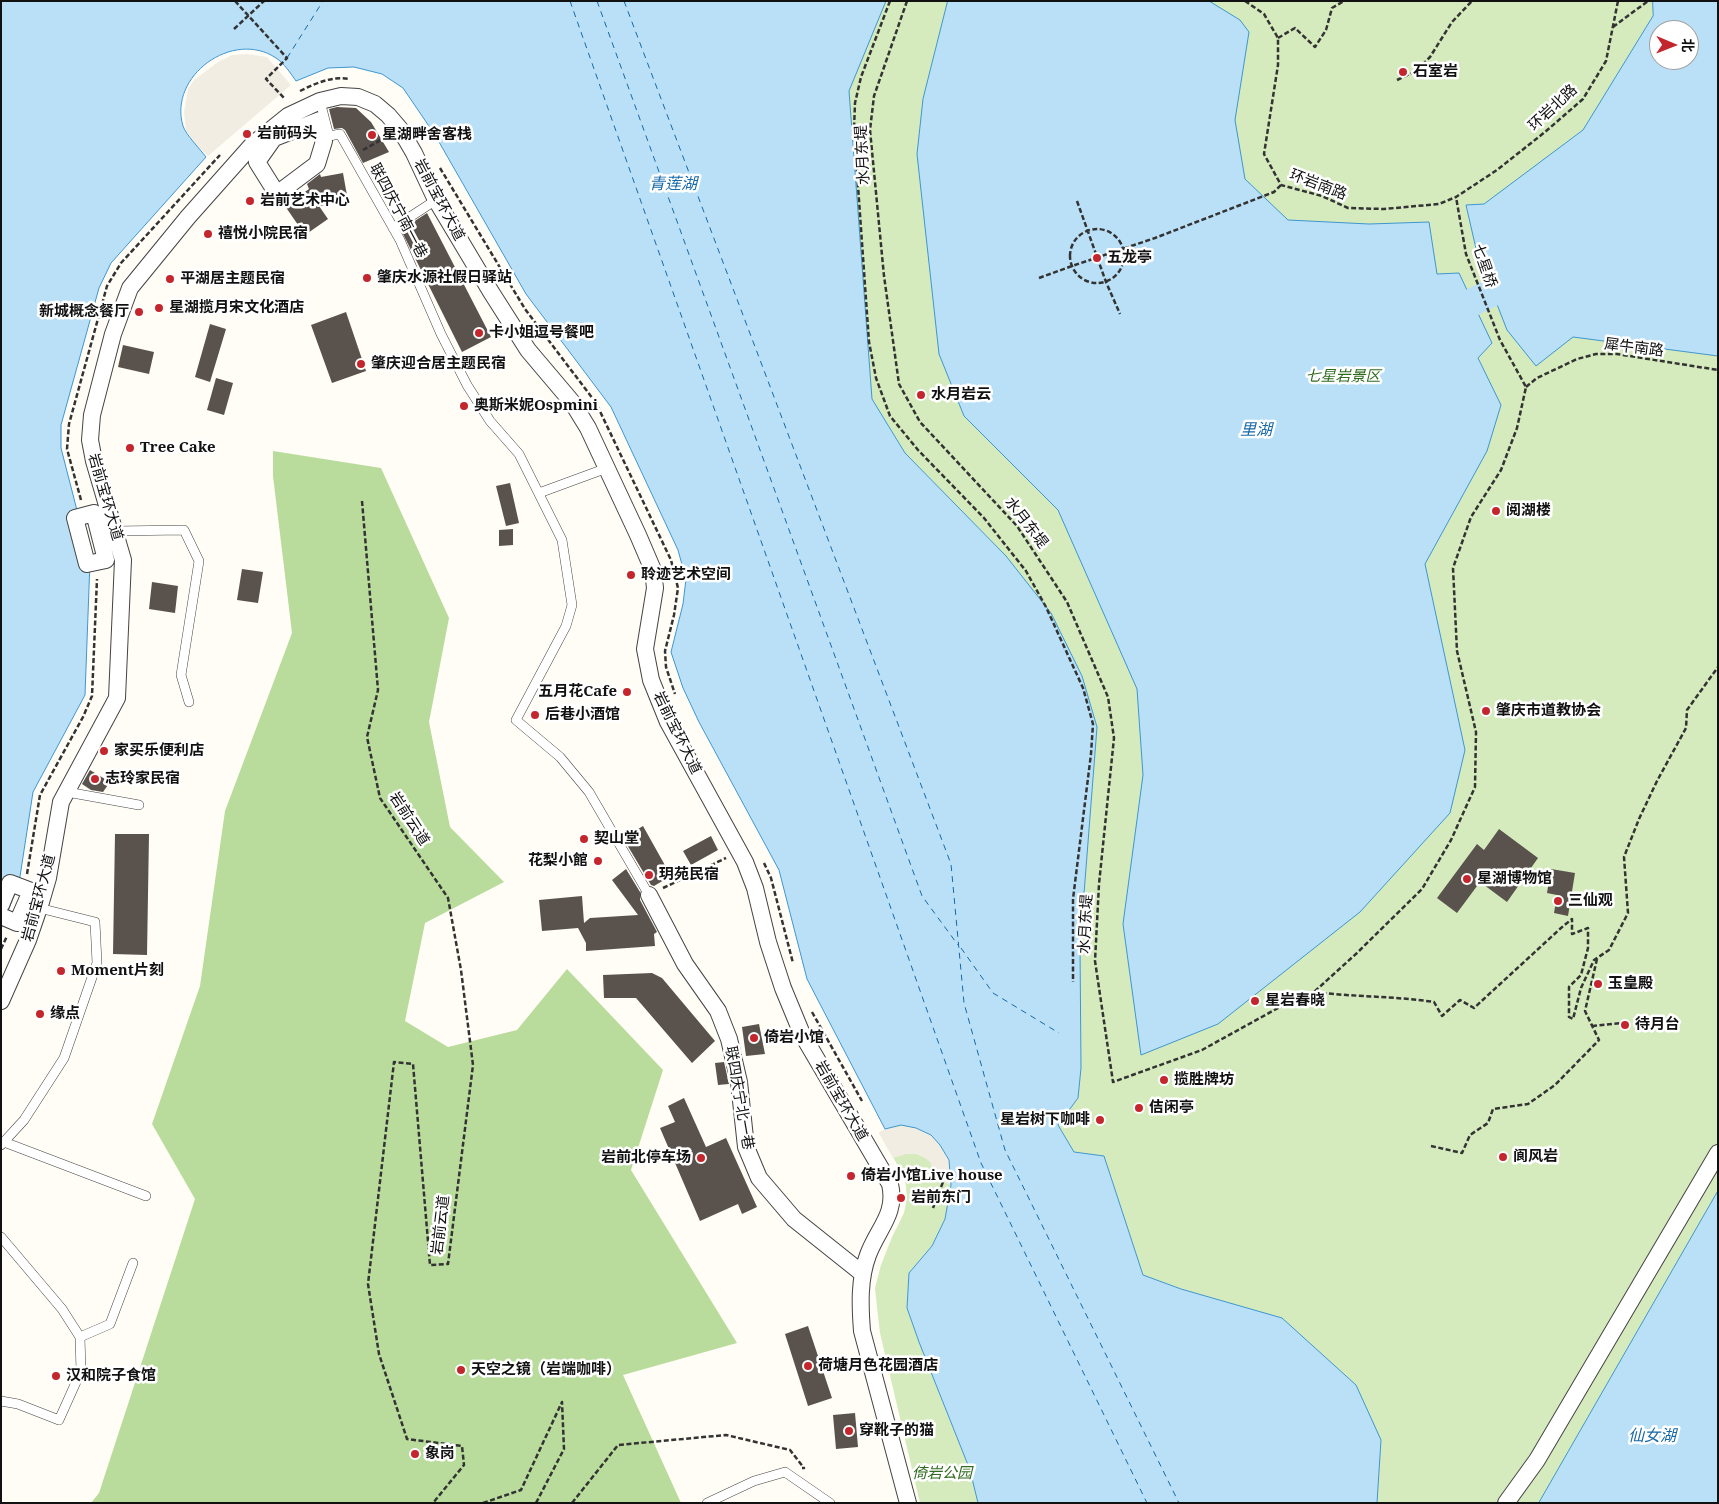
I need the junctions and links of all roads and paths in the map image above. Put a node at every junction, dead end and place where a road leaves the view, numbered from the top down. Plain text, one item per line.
1 (235, 1) edge
2 (264, 1) edge
3 (890, 1) edge
4 (907, 1) edge
5 (1245, 1) edge
6 (1344, 1) edge
7 (1472, 1) edge
8 (1618, 1) edge
9 (1648, 1) edge
10 (248, 16) junction
11 (1613, 28) junction
12 (234, 29) dead end
13 (1278, 38) junction
14 (350, 80) dead end
15 (1397, 80) dead end
16 (293, 94) dead end
17 (320, 101) junction
18 (278, 105) dead end
19 (400, 129) junction
20 (221, 154) dead end
21 (353, 156) junction
22 (317, 164) joint
23 (440, 168) dead end
24 (1281, 185) junction
25 (1456, 197) junction
26 (436, 200) junction
27 (1077, 202) dead end
28 (393, 228) junction
29 (1088, 230) junction
30 (1124, 249) junction
31 (1097, 258) junction
32 (1072, 266) junction
33 (1039, 278) dead end
34 (1106, 282) junction
35 (1120, 314) dead end
36 (1718, 370) edge
37 (1526, 387) junction
38 (607, 468) junction
39 (539, 493) junction
40 (362, 501) dead end
41 (85, 516) joint
42 (115, 532) junction
43 (96, 562) joint
44 (1718, 667) edge
45 (678, 701) dead end
46 (189, 702) dead end
47 (67, 792) junction
48 (139, 805) dead end
49 (739, 852) junction
50 (760, 855) dead end
51 (25, 889) junction
52 (648, 894) junction
53 (1, 905) edge
54 (39, 908) junction
55 (7, 919) edge
56 (1, 948) edge
57 (1597, 958) junction
58 (794, 966) dead end
59 (1073, 982) dead end
60 (1314, 992) junction
61 (1, 1002) edge
62 (811, 1011) dead end
63 (1622, 1023) dead end
64 (1592, 1026) junction
65 (865, 1107) dead end
66 (3, 1144) edge
67 (1431, 1146) dead end
68 (1718, 1153) edge
69 (943, 1182) dead end
70 (146, 1196) dead end
71 (933, 1208) dead end
72 (1, 1237) edge
73 (133, 1263) dead end
74 (863, 1274) junction
75 (80, 1336) junction
76 (1, 1401) edge
77 (785, 1472) junction
78 (433, 1503) edge
79 (483, 1503) edge
80 (536, 1503) edge
81 (572, 1503) edge
82 (707, 1503) edge
83 (830, 1503) edge
84 (908, 1503) edge
85 (1506, 1503) edge

1 - 10 path
2 - 10 path
3 - 59 path
4 - 60 path, 水月东堤
5 - 13 path
6 - 13 path
7 - 15 path
8 - 11 path, 环岩北路
9 - 11 path
10 - 12 path
10 - 18 path
11 - 25 path, 环岩北路
13 - 24 path, 环岩南路
14 - 16 path
17 - 19 street, 岩前宝环大道
17 - 21 lane, 联四庆宁南一巷
17 - 42 street, 岩前宝环大道
19 - 21 path
19 - 26 street, 岩前宝环大道
20 - 41 path
21 - 28 lane, 联四庆宁南一巷
22 - 22 street
23 - 45 path
24 - 25 path, 环岩南路
24 - 30 path
25 - 37 path, 七星桥
26 - 28 lane
26 - 38 street, 岩前宝环大道
27 - 29 path
28 - 39 lane, 联四庆宁南一巷
29 - 30 path
29 - 31 path
29 - 32 path
30 - 31 path
30 - 34 path
31 - 32 path
31 - 34 path
32 - 33 path
32 - 34 path
34 - 35 path
36 - 37 path, 犀牛南路
37 - 60 path
38 - 39 lane
38 - 49 street, 岩前宝环大道
39 - 52 lane, 联四庆宁南一巷
40 - 78 path, 岩前云道
41 - 43 street
42 - 46 lane
42 - 47 street, 岩前宝环大道
43 - 51 path
44 - 57 path
47 - 48 lane
47 - 54 street, 岩前宝环大道
49 - 52 path
49 - 74 street, 岩前宝环大道
50 - 58 path
51 - 53 street
51 - 55 street
52 - 74 street, 联四庆宁北一巷
54 - 61 street, 岩前宝环大道
54 - 66 lane
55 - 56 path
57 - 60 path
57 - 64 path
62 - 65 path
63 - 64 path
64 - 67 path
66 - 70 lane
68 - 85 street
69 - 71 path
72 - 75 lane
73 - 75 lane
74 - 84 street
75 - 76 lane
77 - 81 path
77 - 82 lane
77 - 83 lane
79 - 80 path

